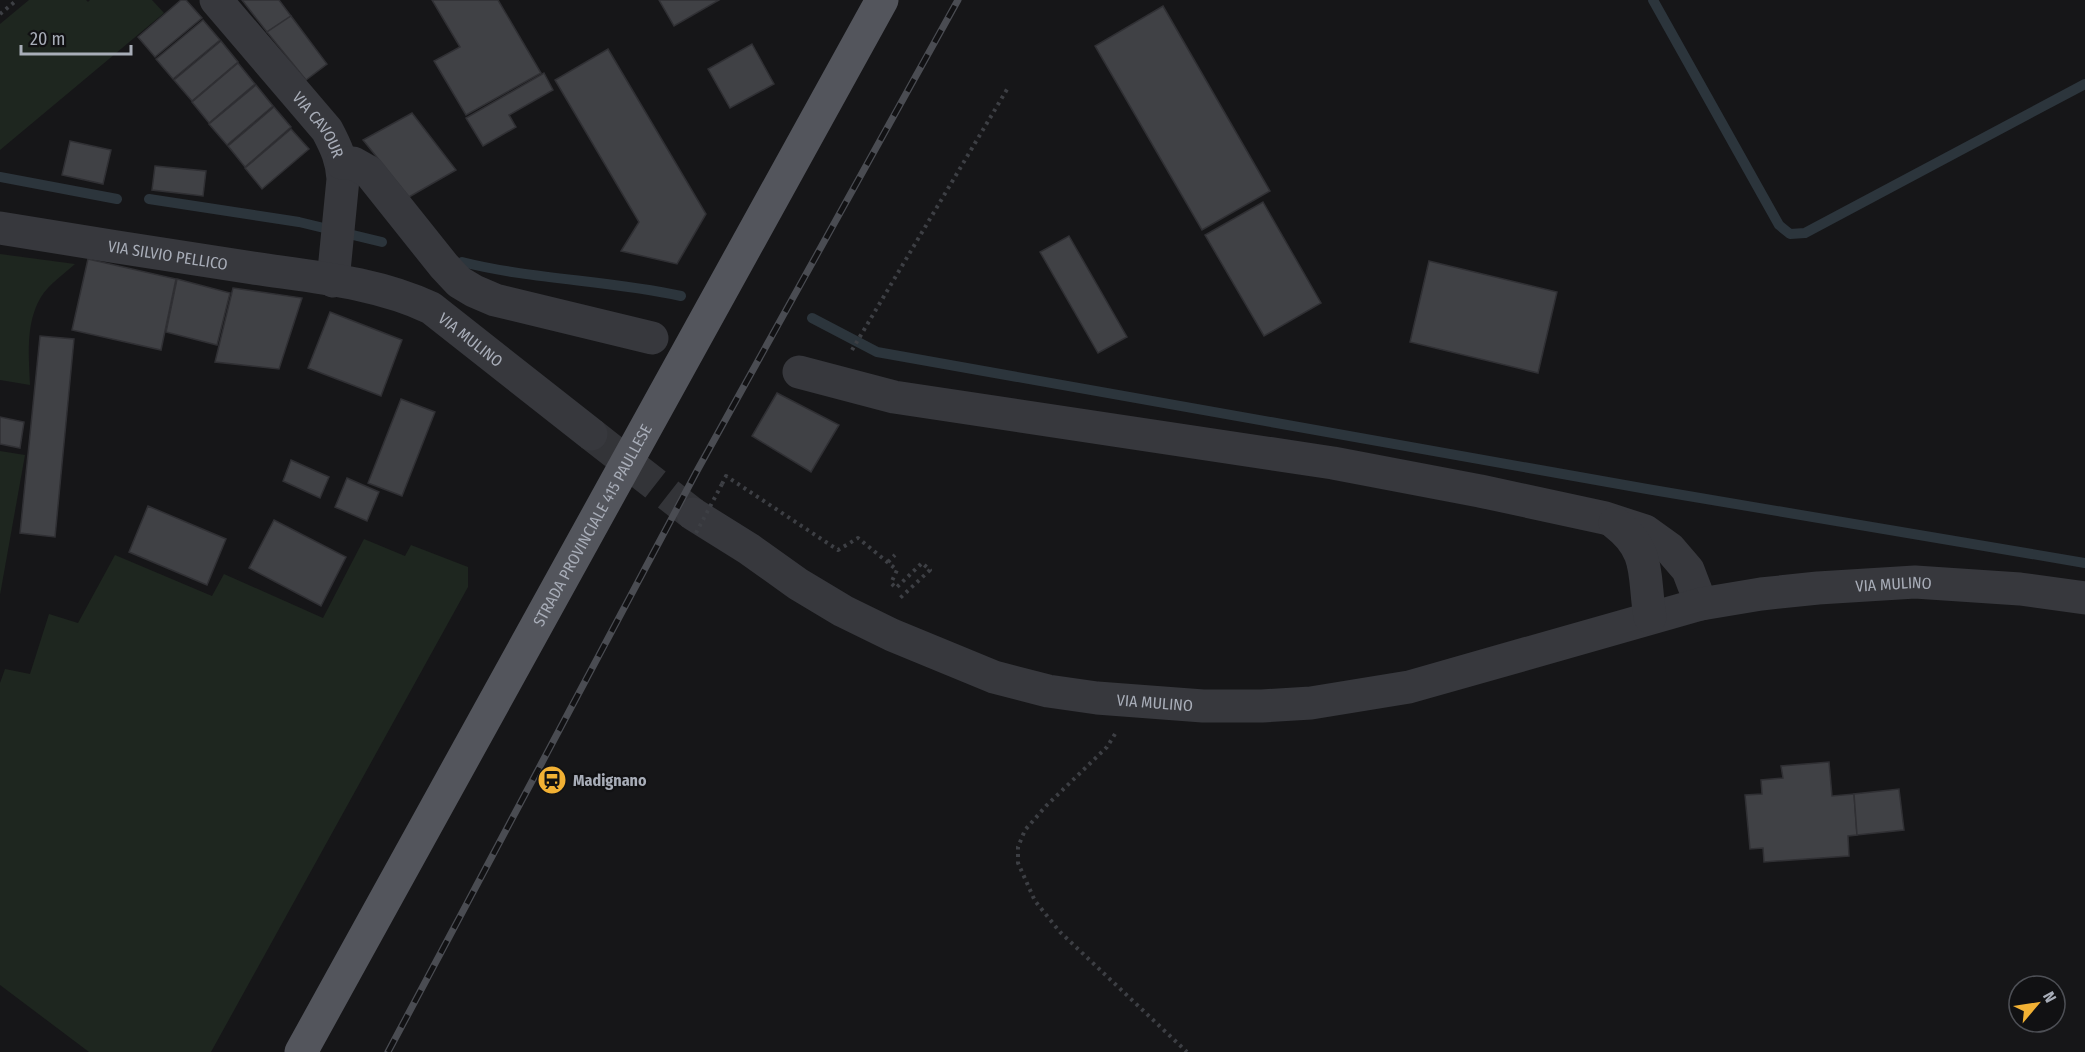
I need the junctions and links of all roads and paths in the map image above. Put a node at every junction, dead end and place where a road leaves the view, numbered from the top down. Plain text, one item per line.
1 (17, 0) edge
2 (216, 0) edge
3 (882, 0) edge
4 (0, 14) edge
5 (1009, 86) dead end
6 (342, 164) junction
7 (0, 228) edge
8 (334, 268) junction
9 (652, 338) dead end
10 (847, 359) dead end
11 (799, 372) dead end
12 (591, 434) tunnel mouth
13 (1605, 518) junction
14 (694, 524) joint
15 (895, 555) dead end
16 (888, 562) junction
17 (2085, 598) edge
18 (898, 601) dead end
19 (1701, 604) junction
20 (1650, 617) junction
21 (1130, 700) junction
22 (301, 1052) edge
23 (1187, 1052) edge

1 - 4 path
2 - 6 street, VIA CAVOUR
3 - 22 main road, STRADA PROVINCIALE 415 PAULLESE
5 - 10 path
6 - 8 street, VIA CAVOUR
6 - 9 street
7 - 8 street, VIA SILVIO PELLICO
8 - 12 street, VIA MULINO
11 - 13 street
13 - 19 street
13 - 20 street
14 - 16 path, bridge
14 - 21 street, VIA MULINO
15 - 16 path
16 - 18 path
17 - 19 street, VIA MULINO
19 - 20 street, VIA MULINO
20 - 21 street, VIA MULINO
21 - 23 path

